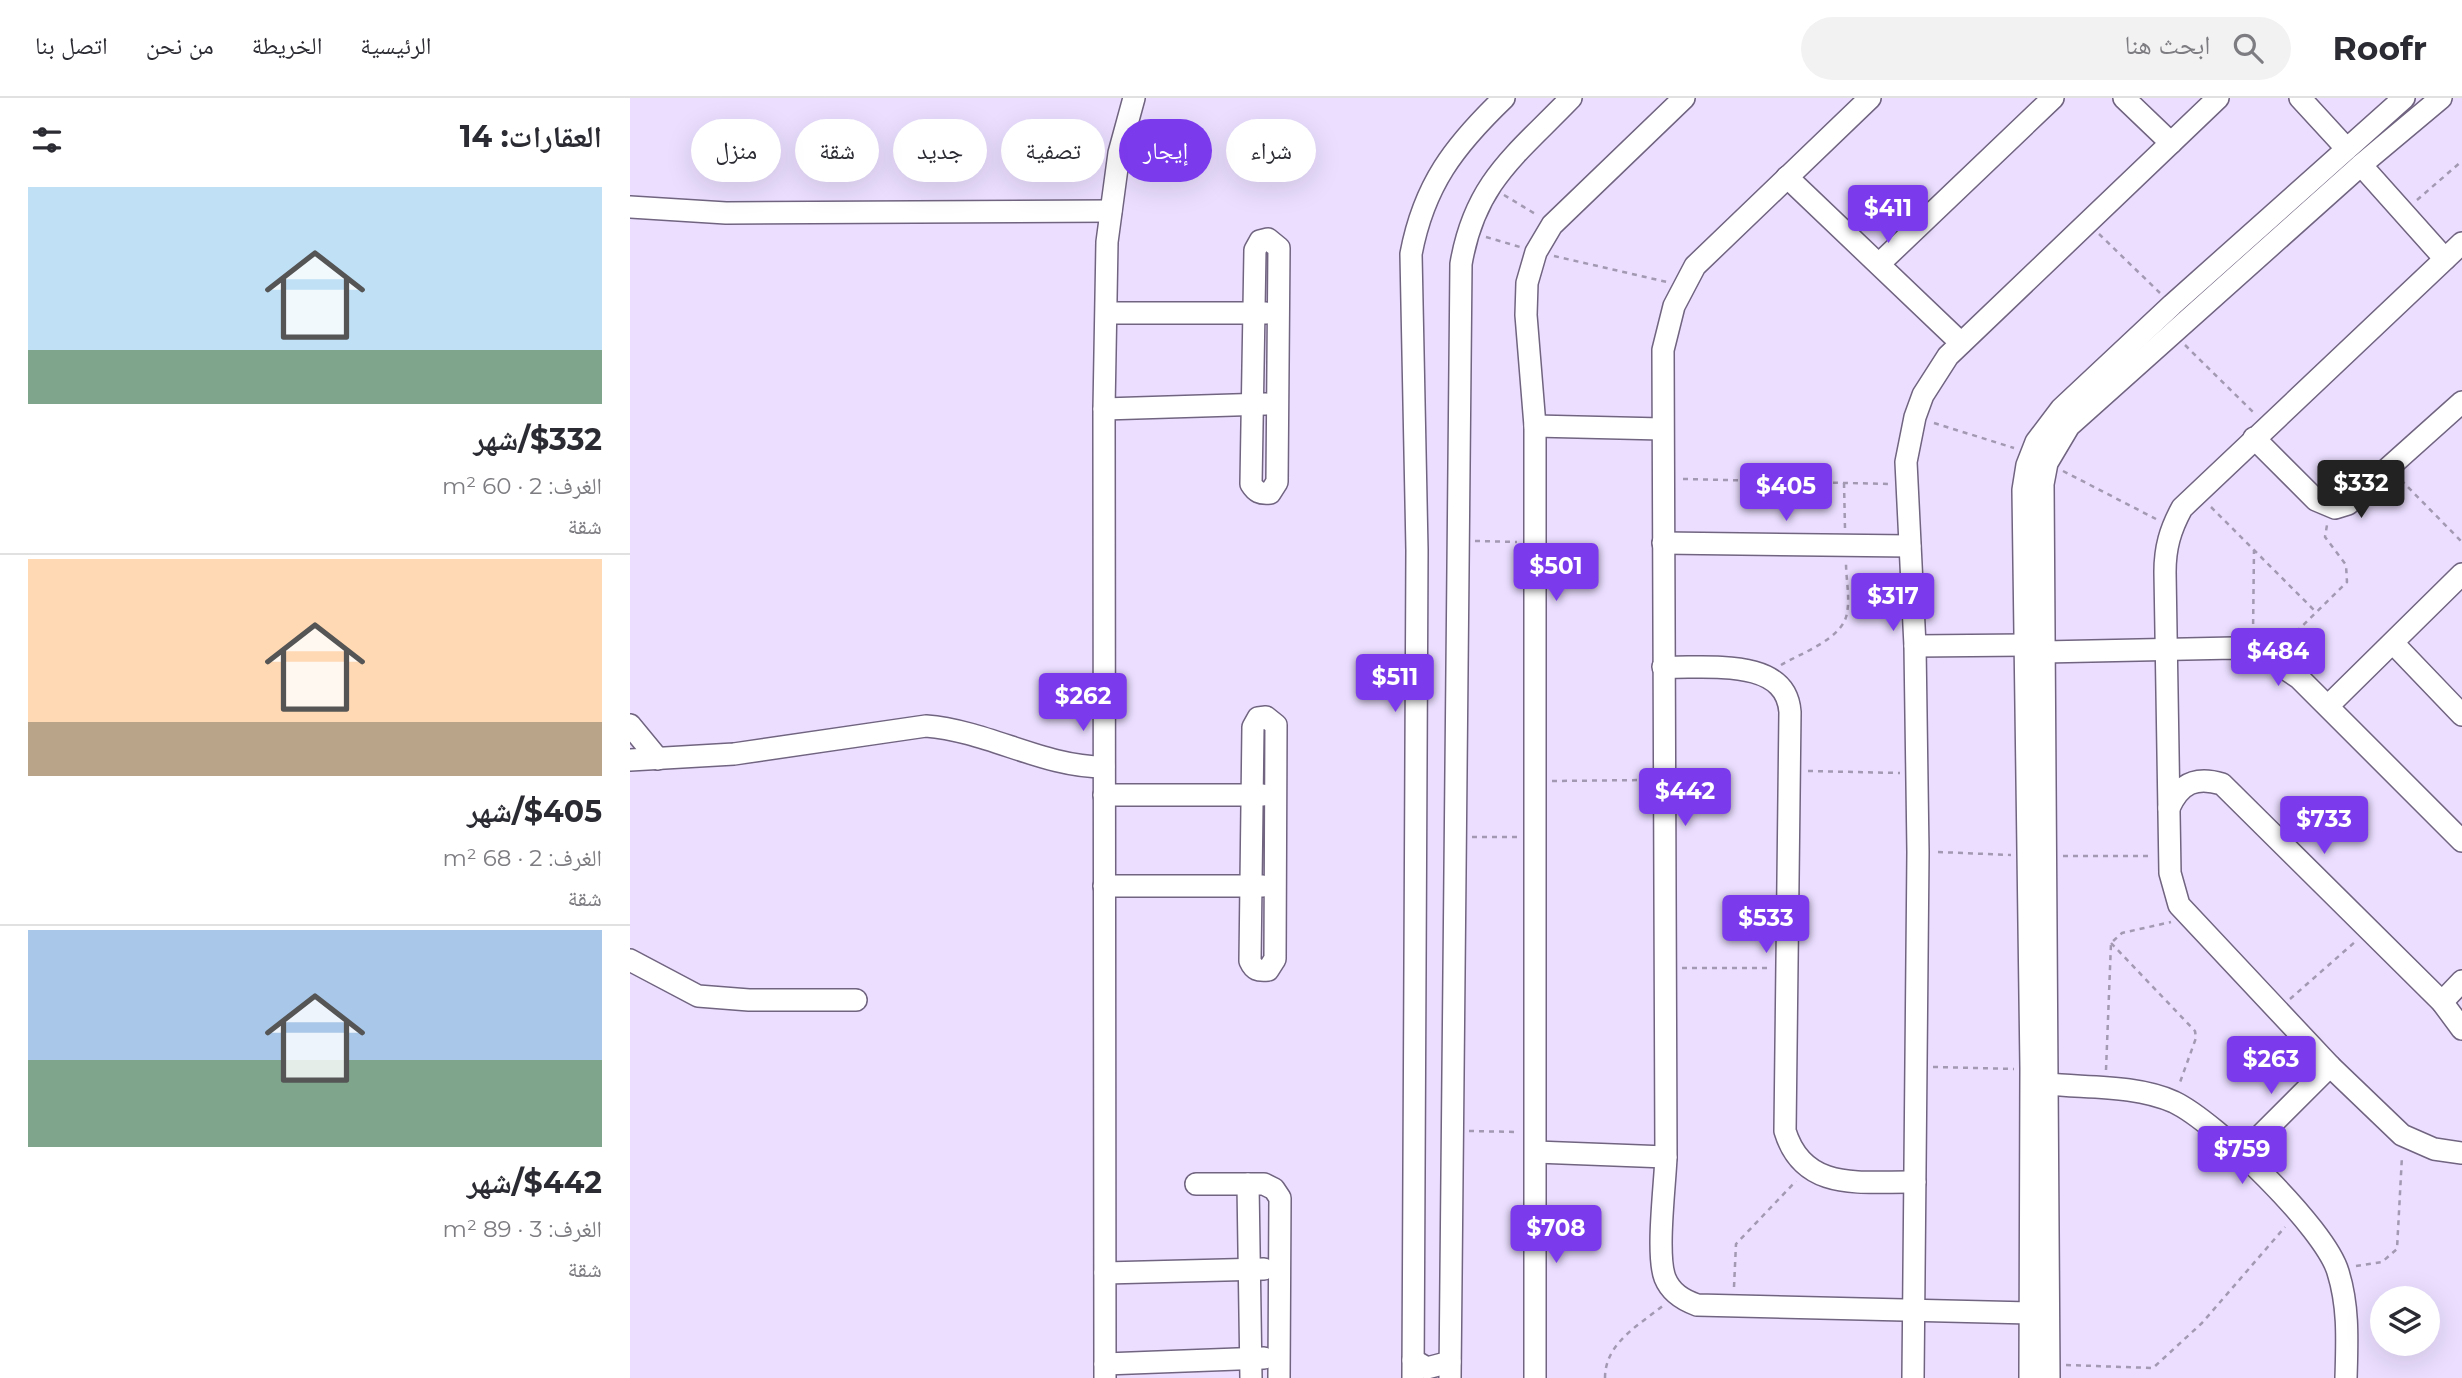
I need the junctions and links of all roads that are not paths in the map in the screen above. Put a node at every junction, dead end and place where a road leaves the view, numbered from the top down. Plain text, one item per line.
1 (1134, 98) edge
2 (1504, 98) edge
3 (1570, 98) edge
4 (1684, 98) edge
5 (1870, 98) edge
6 (2053, 98) edge
7 (2124, 98) edge
8 (2218, 98) edge
9 (2300, 98) edge
10 (2404, 98) edge
11 (2441, 98) edge
12 (2171, 143) junction
13 (2346, 148) junction
14 (2361, 165) junction
15 (1787, 177) junction
16 (630, 206) edge
17 (1111, 211) junction
18 (2462, 243) edge
19 (2445, 259) junction
20 (1879, 264) junction
21 (1107, 313) junction
22 (1254, 313) junction
23 (1278, 313) junction
24 (1961, 343) junction
25 (2462, 402) edge
26 (1252, 404) junction
27 (1277, 404) junction
28 (1104, 409) junction
29 (1535, 426) junction
30 (1662, 429) junction
31 (2261, 432) junction
32 (2039, 458) junction
33 (1662, 543) junction
34 (1910, 546) junction
35 (2462, 574) edge
36 (2393, 643) junction
37 (1915, 646) junction
38 (2166, 648) junction
39 (2035, 649) junction
40 (1663, 667) junction
41 (2328, 706) junction
42 (2462, 715) edge
43 (630, 725) edge
44 (658, 759) junction
45 (630, 760) edge
46 (1104, 767) junction
47 (1104, 795) junction
48 (1252, 795) junction
49 (1276, 795) junction
50 (2169, 808) junction
51 (2460, 834) edge
52 (2037, 856) junction
53 (1104, 886) junction
54 (1251, 886) junction
55 (1275, 886) junction
56 (630, 960) edge
57 (2462, 981) edge
58 (856, 1000) dead end
59 (2442, 1002) junction
60 (2462, 1030) edge
61 (2330, 1066) junction
62 (2048, 1084) junction
63 (1536, 1143) junction
64 (2462, 1153) edge
65 (2241, 1156) junction
66 (1666, 1157) junction
67 (1915, 1182) junction
68 (1196, 1184) dead end
69 (1248, 1184) junction
70 (2040, 1188) junction
71 (1250, 1269) junction
72 (1280, 1269) junction
73 (1105, 1273) junction
74 (1913, 1311) junction
75 (2030, 1313) junction
76 (1251, 1368) edge
77 (1279, 1368) edge
78 (1413, 1369) edge
79 (1450, 1370) edge
80 (1105, 1371) edge
81 (2049, 1371) edge
82 (1535, 1378) edge
83 (1913, 1378) edge
84 (2030, 1378) edge
85 (2346, 1378) edge

1 - 17 street
2 - 78 street
3 - 79 street
4 - 29 street
5 - 15 street
6 - 20 street
7 - 12 street
8 - 12 street
9 - 13 street
10 - 13 street
11 - 14 street
12 - 24 street
13 - 32 street
14 - 19 street
14 - 32 street
15 - 20 street
15 - 30 street
16 - 17 street
17 - 21 street
18 - 19 street
19 - 31 street
20 - 24 street
21 - 22 street
21 - 28 street
22 - 23 street
22 - 23 street
22 - 26 street
23 - 27 street
24 - 34 street
25 - 31 street
26 - 27 street
26 - 27 street
26 - 28 street
28 - 46 street
29 - 30 street
29 - 63 street
30 - 33 street
31 - 38 street
32 - 39 street
33 - 34 street
33 - 40 street
34 - 37 street
35 - 36 street
36 - 41 street
36 - 42 street
37 - 39 street
37 - 67 street
38 - 39 street
38 - 41 street
38 - 50 street
39 - 52 street
40 - 66 street
40 - 67 street
41 - 51 street
43 - 44 street
44 - 45 street
44 - 46 street
46 - 47 street
47 - 48 street
47 - 53 street
48 - 49 street
48 - 49 street
48 - 54 street
49 - 55 street
50 - 59 street
50 - 61 street
52 - 62 street
52 - 70 street
53 - 54 street
53 - 73 street
54 - 55 street
54 - 55 street
56 - 58 street
57 - 59 street
59 - 60 street
61 - 64 street
61 - 65 street
62 - 65 street
62 - 70 street
63 - 66 street
63 - 82 street
65 - 85 street
66 - 74 street
67 - 74 street
68 - 69 street
69 - 71 street
69 - 72 street
70 - 75 street
70 - 81 street
71 - 72 street
71 - 73 street
71 - 76 street
72 - 77 street
73 - 80 street
74 - 75 street
74 - 83 street
75 - 84 street
76 - 77 street
76 - 80 street
78 - 79 street

